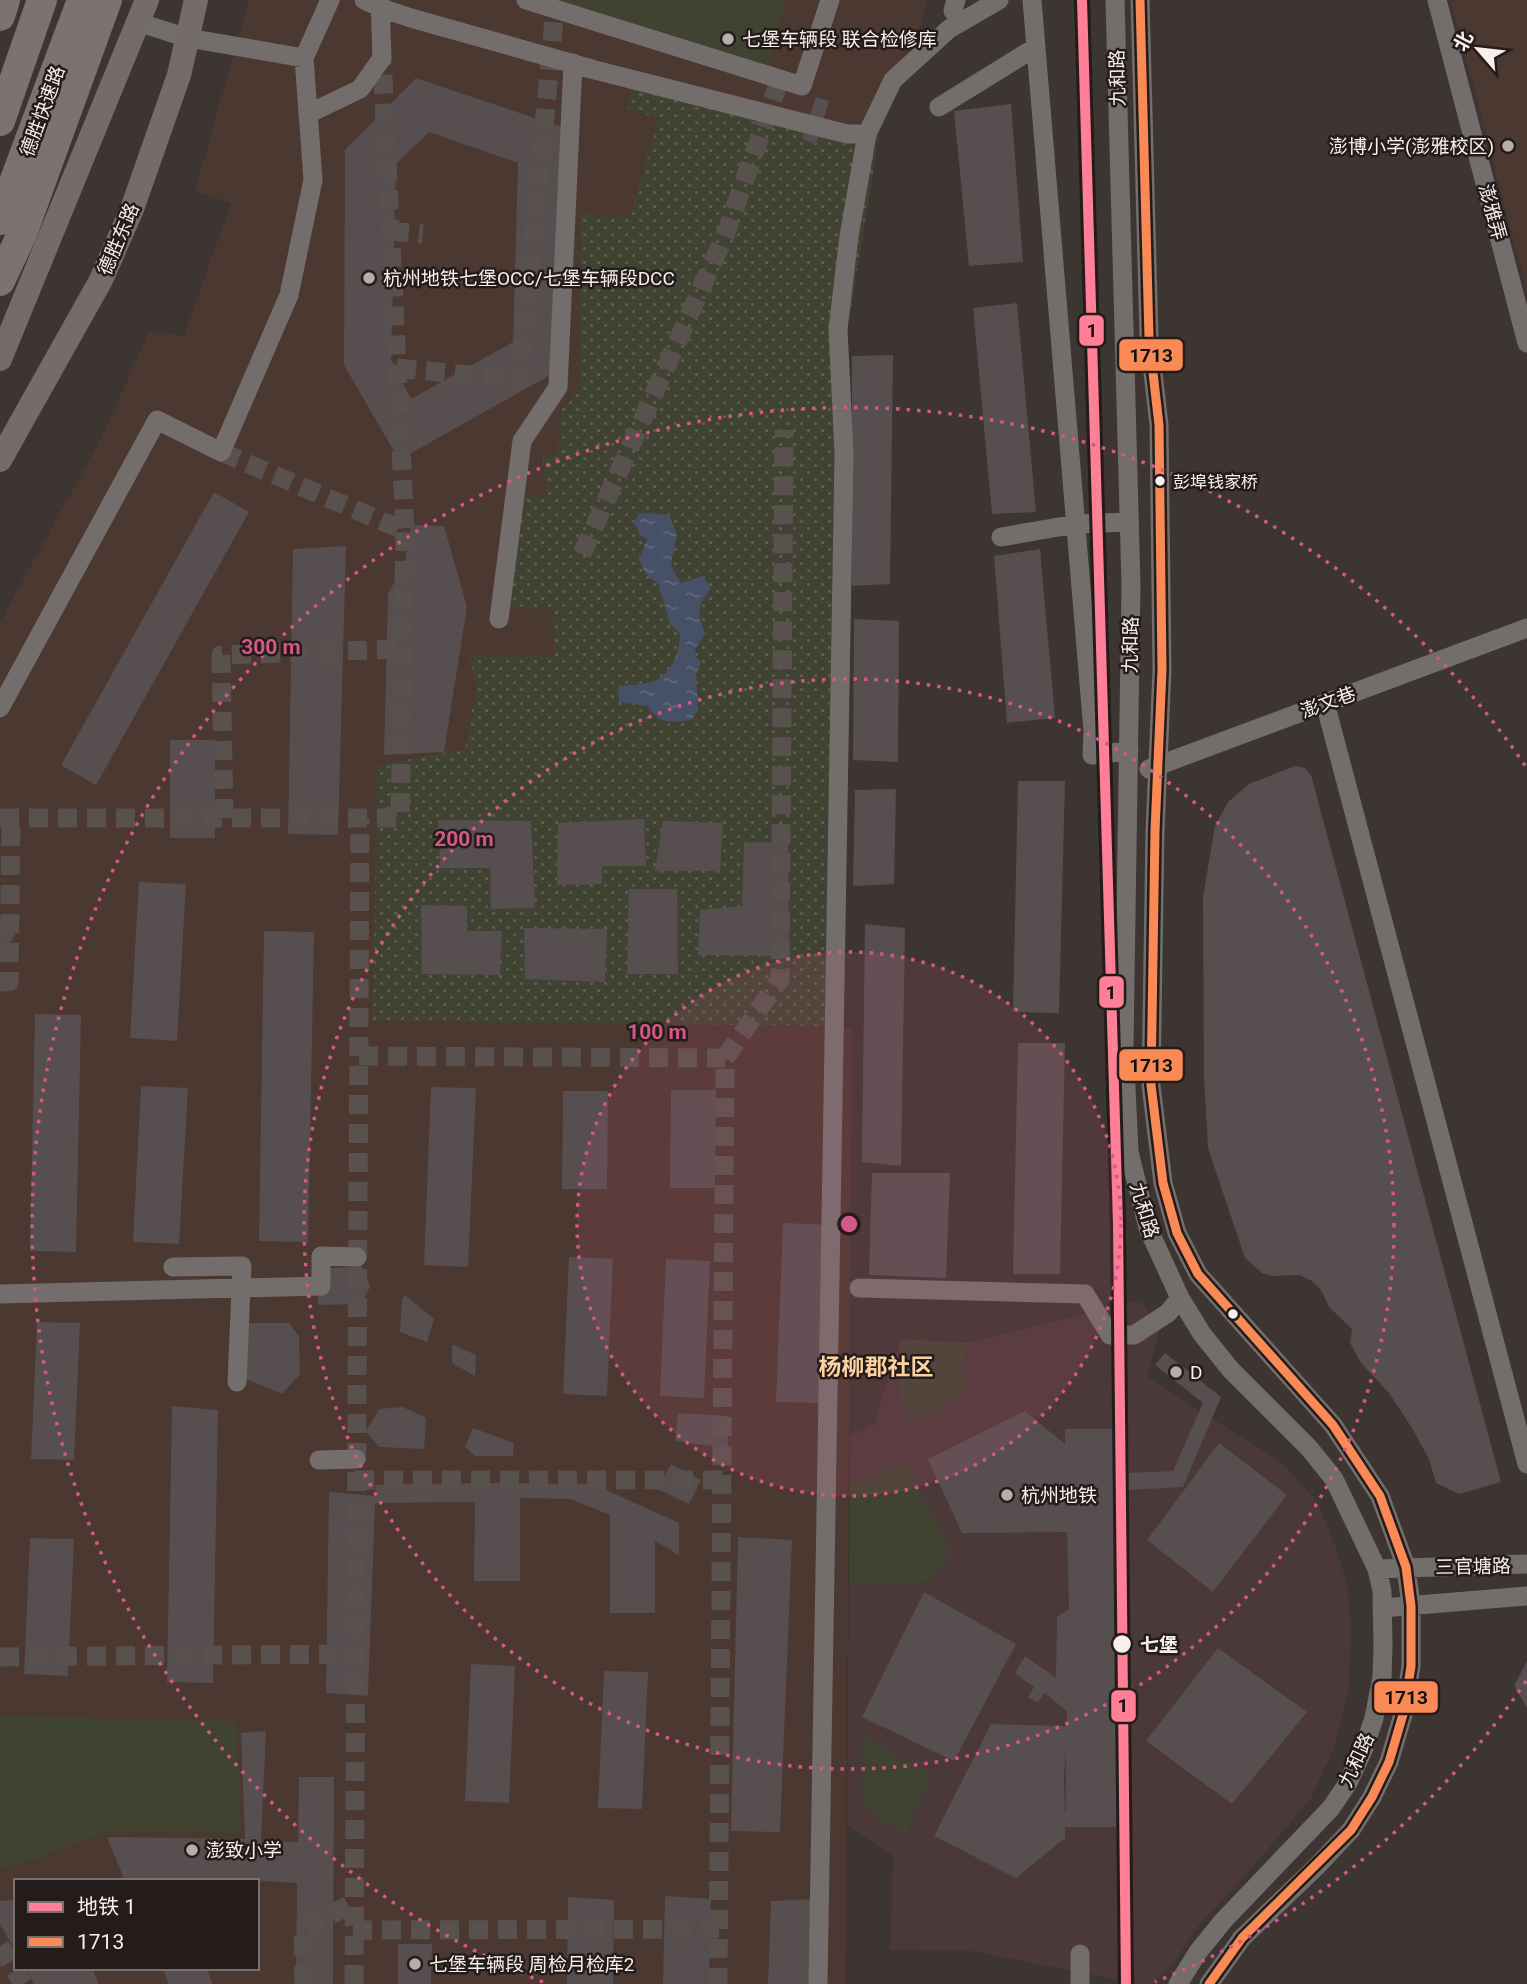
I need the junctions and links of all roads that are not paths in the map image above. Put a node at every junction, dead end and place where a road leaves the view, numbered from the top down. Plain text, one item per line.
1 (5, 0) edge
2 (42, 0) edge
3 (82, 0) edge
4 (107, 0) edge
5 (196, 0) edge
6 (330, 0) edge
7 (364, 0) edge
8 (380, 0) edge
9 (526, 0) edge
10 (830, 0) edge
11 (999, 0) edge
12 (1032, 0) edge
13 (1115, 0) edge
14 (1140, 0) edge
15 (1437, 0) edge
16 (142, 11) edge
17 (0, 16) edge
18 (188, 37) junction
19 (1037, 47) junction
20 (304, 58) junction
21 (573, 63) junction
22 (939, 107) dead end
23 (308, 114) junction
24 (0, 121) edge
25 (867, 134) junction
26 (0, 220) edge
27 (0, 281) edge
28 (1527, 343) edge
29 (0, 359) edge
30 (0, 460) edge
31 (1129, 522) junction
32 (1076, 524) junction
33 (1001, 537) dead end
34 (499, 619) dead end
35 (1527, 628) edge
36 (1325, 703) junction
37 (0, 708) edge
38 (1129, 751) junction
39 (1158, 765) junction
40 (1128, 776) junction
41 (357, 1257) dead end
42 (173, 1266) dead end
43 (300, 1279) dead end
44 (241, 1280) junction
45 (859, 1288) dead end
46 (0, 1294) edge
47 (1180, 1298) junction
48 (237, 1382) dead end
49 (319, 1460) dead end
50 (356, 1460) tunnel mouth
51 (1527, 1464) edge
52 (1527, 1564) edge
53 (1406, 1567) junction
54 (1377, 1569) junction
55 (1527, 1596) edge
56 (1411, 1605) junction
57 (1382, 1608) junction
58 (1080, 1954) dead end
59 (818, 1984) edge
60 (1080, 1984) edge
61 (1178, 1984) edge
62 (1209, 1984) edge

1 - 17 highway
2 - 24 highway, 德胜快速路
3 - 26 highway, 德胜快速路
4 - 27 highway
5 - 18 main road, 德胜东路
6 - 20 street
7 - 21 street
8 - 23 street
9 - 10 street
11 - 25 street
12 - 19 street
13 - 31 street, 九和路
14 - 39 street, 九和路
15 - 28 street, 澎雅弄
16 - 18 street
16 - 29 main road
18 - 20 street
18 - 30 main road, 德胜东路
19 - 22 street
19 - 32 street
20 - 23 street
21 - 25 street
21 - 34 street
23 - 37 street
25 - 59 street
31 - 32 street
31 - 38 street, 九和路
32 - 33 street
32 - 38 street
35 - 36 street, 澎文巷
36 - 39 street, 澎文巷
36 - 51 street
38 - 40 street, 九和路
39 - 40 street, 澎文巷
39 - 53 street, 九和路
40 - 47 street, 九和路
41 - 46 street
42 - 44 street
43 - 44 street
44 - 48 street
45 - 47 street
47 - 54 street, 九和路
49 - 50 street
52 - 53 street, 三官塘路
53 - 54 street, 三官塘路
53 - 56 street, 九和路
54 - 57 street, 九和路
55 - 56 street, 三官塘路
56 - 57 street, 三官塘路
56 - 62 street, 九和路
57 - 61 street, 九和路
58 - 60 street

